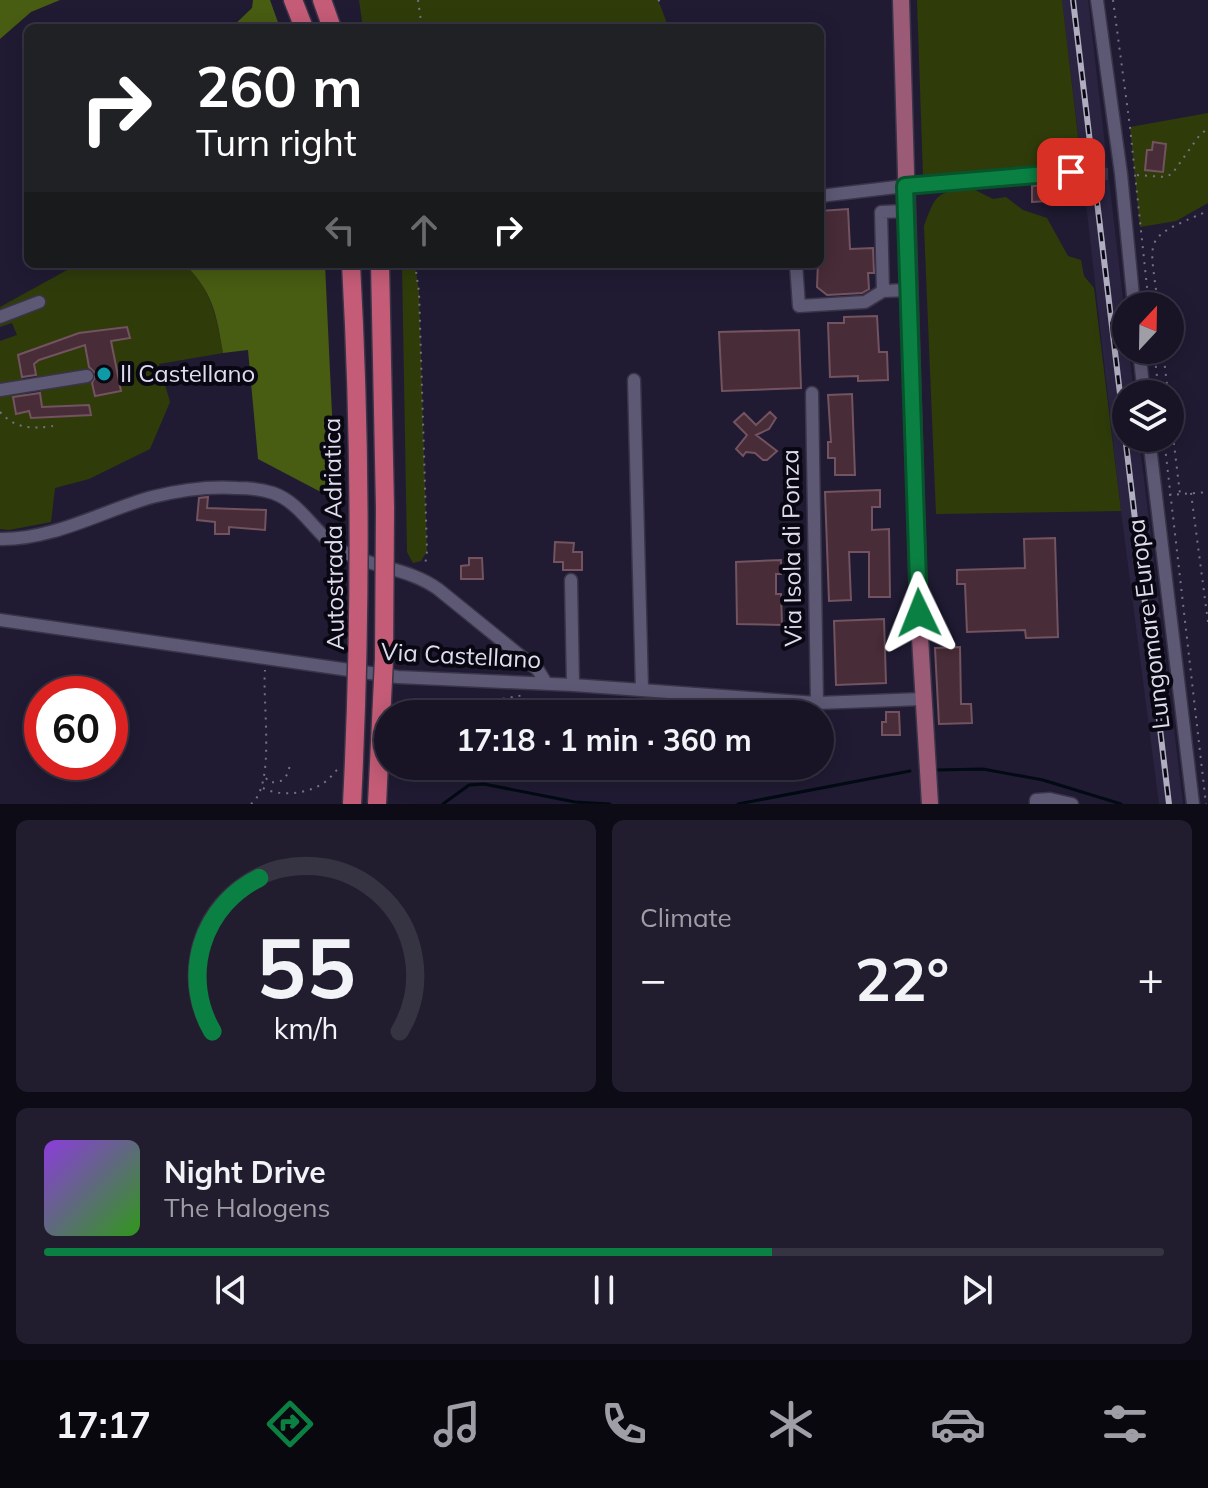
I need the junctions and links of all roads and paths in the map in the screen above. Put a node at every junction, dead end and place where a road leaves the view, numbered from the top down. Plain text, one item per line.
1 (293, 0) edge
2 (322, 0) edge
3 (418, 0) edge
4 (901, 0) edge
5 (1097, 0) edge
6 (1113, 0) edge
7 (302, 24) edge
8 (331, 24) edge
9 (421, 24) edge
10 (1208, 128) edge
11 (1086, 173) tunnel mouth
12 (1121, 174) junction
13 (905, 186) junction
14 (824, 196) edge
15 (905, 211) junction
16 (1208, 211) edge
17 (351, 268) edge
18 (380, 268) edge
19 (416, 268) edge
20 (796, 268) edge
21 (908, 290) junction
22 (883, 291) junction
23 (1133, 292) edge
24 (1146, 292) edge
25 (1156, 292) edge
26 (39, 302) dead end
27 (0, 317) edge
28 (87, 376) dead end
29 (634, 380) dead end
30 (0, 390) edge
31 (812, 393) dead end
32 (0, 412) edge
33 (53, 426) dead end
34 (1151, 452) edge
35 (1166, 452) edge
36 (1175, 452) edge
37 (1208, 492) edge
38 (1191, 493) junction
39 (1180, 494) junction
40 (1171, 495) junction
41 (0, 539) edge
42 (423, 578) junction
43 (571, 580) dead end
44 (0, 620) edge
45 (1208, 622) edge
46 (265, 673) dead end
47 (546, 683) junction
48 (573, 685) junction
49 (642, 690) junction
50 (922, 699) junction
51 (495, 700) edge
52 (777, 700) edge
53 (817, 700) edge
54 (834, 702) edge
55 (290, 764) dead end
56 (347, 764) dead end
57 (265, 777) junction
58 (261, 787) junction
59 (1036, 802) edge
60 (251, 804) edge
61 (352, 804) edge
62 (377, 804) edge
63 (930, 804) edge
64 (1072, 804) edge
65 (1193, 804) edge
66 (1206, 804) edge

1 - 7 highway
2 - 8 highway
3 - 9 path
4 - 13 main road
5 - 12 street
6 - 12 path
10 - 12 path
11 - 13 street
12 - 23 street
12 - 24 path
13 - 14 street
13 - 15 main road
15 - 21 main road
15 - 22 street
16 - 25 path
17 - 61 highway, Autostrada Adriatica, bridge
18 - 62 highway, Autostrada Adriatica, bridge
19 - 42 path
20 - 22 street
21 - 22 street
21 - 50 main road
26 - 27 street
28 - 30 street
29 - 49 street
31 - 53 street, Via Isola di Ponza
32 - 33 path
34 - 65 street, Lungomare Europa
35 - 40 path
36 - 39 path
37 - 38 path
38 - 39 path
38 - 45 path
39 - 40 path
40 - 66 path
41 - 42 street
42 - 47 street
43 - 48 street
44 - 47 street, Via Castellano
46 - 57 path
47 - 48 street, Via Castellano
47 - 51 path
48 - 49 street, Via Castellano
49 - 52 street, Via Castellano
50 - 54 street, Via Castellano
50 - 63 main road
55 - 57 path
56 - 58 path
57 - 58 path
58 - 60 path
59 - 64 street

